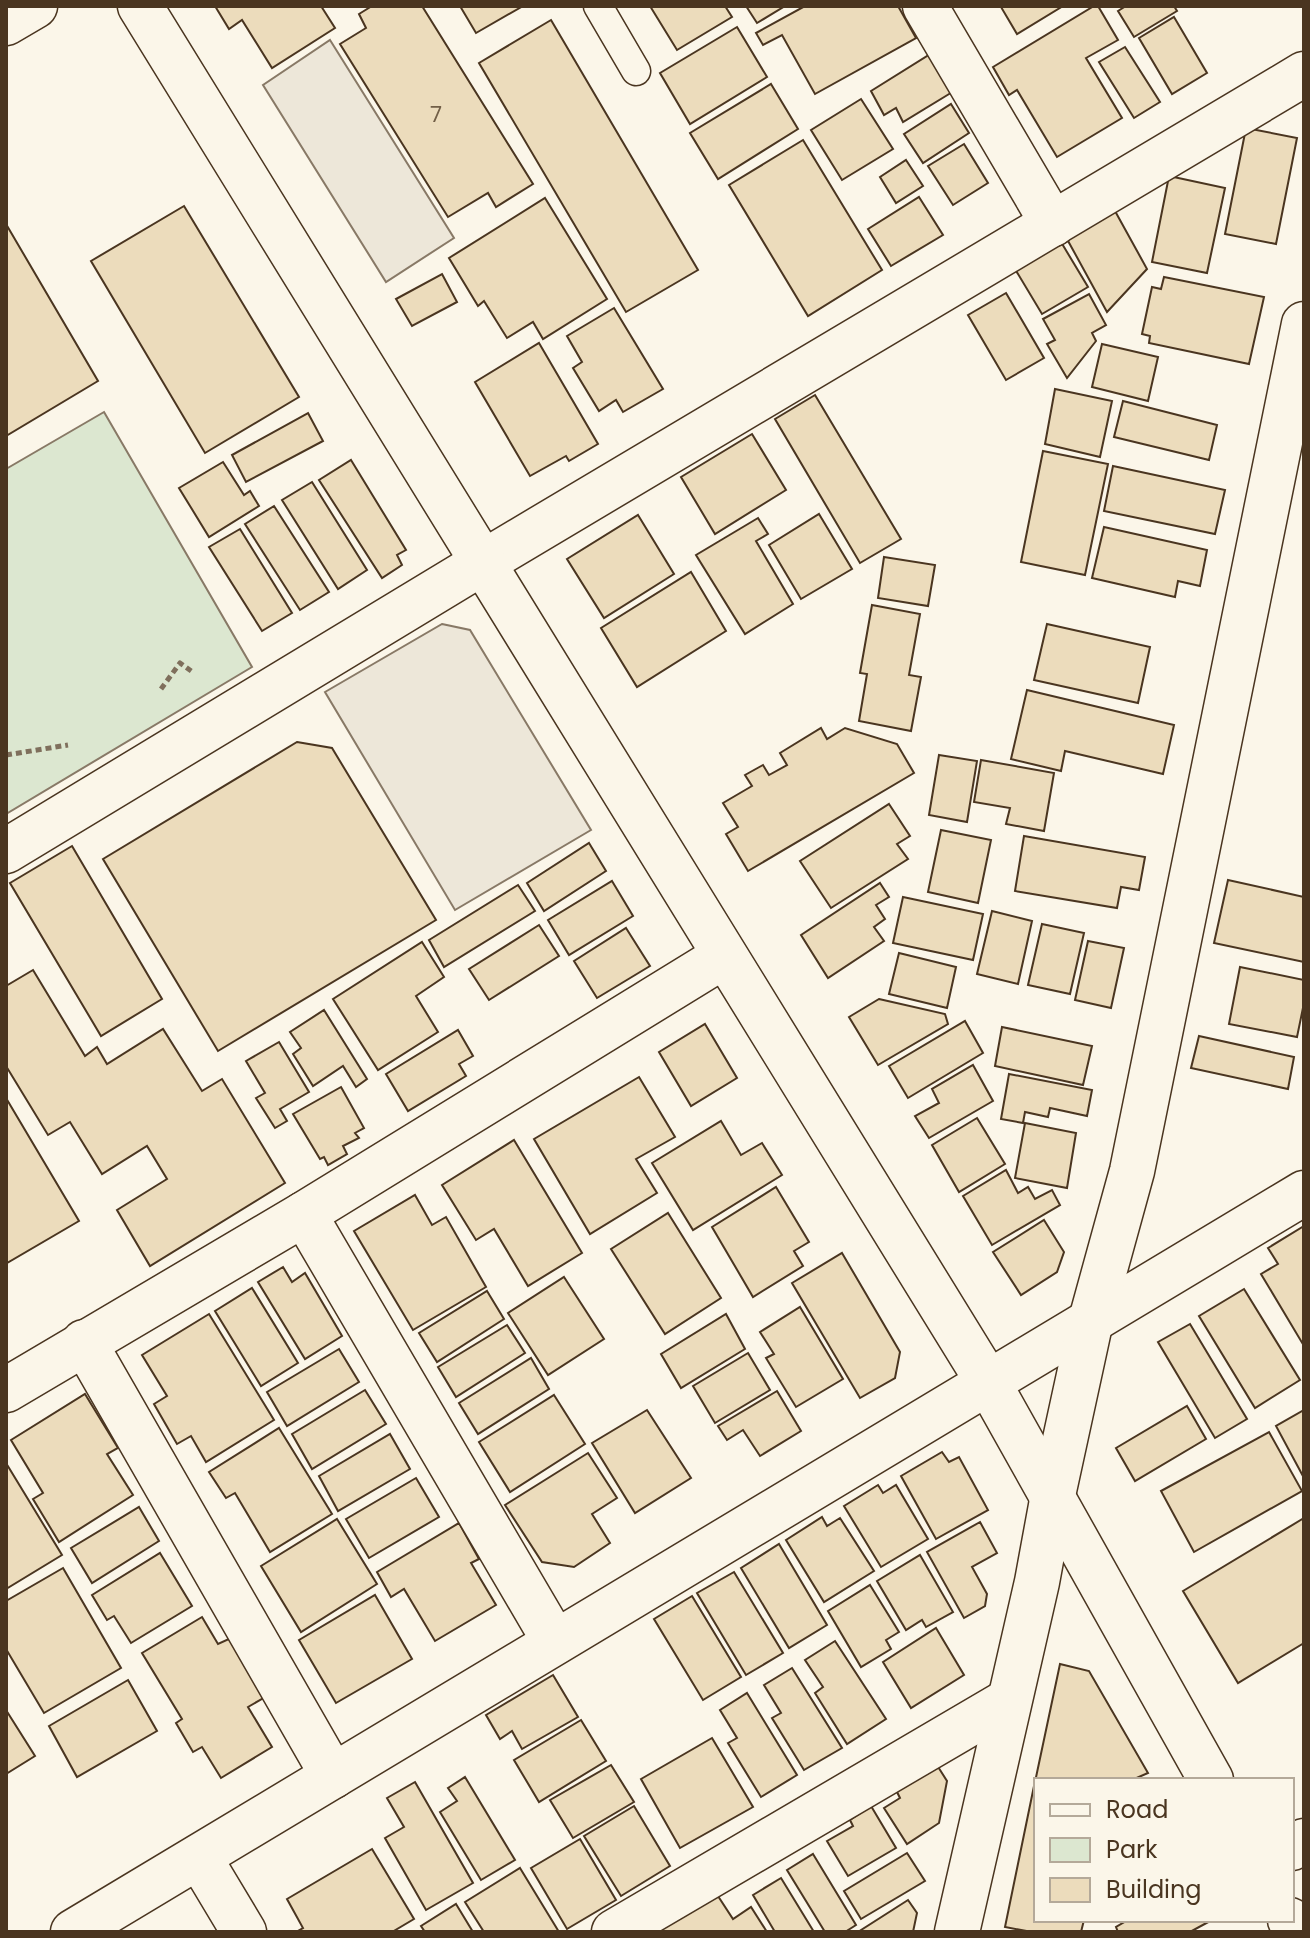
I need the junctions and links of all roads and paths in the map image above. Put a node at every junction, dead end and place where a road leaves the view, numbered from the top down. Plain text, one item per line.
1 (35, 6) edge
2 (140, 6) edge
3 (598, 6) edge
4 (925, 6) edge
5 (6, 23) edge
6 (636, 71) dead end
7 (1304, 74) edge
8 (1053, 224) junction
9 (1304, 324) edge
10 (482, 563) junction
11 (6, 851) edge
12 (724, 956) junction
13 (1304, 1193) edge
14 (304, 1214) junction
15 (1091, 1320) junction
16 (84, 1342) junction
17 (988, 1382) junction
18 (6, 1390) edge
19 (1053, 1495) junction
20 (555, 1642) junction
21 (1008, 1701) junction
22 (333, 1776) junction
23 (1210, 1778) edge
24 (199, 1857) junction
25 (73, 1932) edge
26 (244, 1932) edge
27 (614, 1932) edge
28 (957, 1932) edge

1 - 5 street
2 - 10 street
3 - 6 lane
4 - 8 street
7 - 8 street
8 - 10 street
9 - 15 street
10 - 11 street
10 - 12 street
12 - 14 street
12 - 17 street
13 - 15 street
14 - 16 street
14 - 20 street
15 - 17 street
15 - 19 street
16 - 18 street
16 - 22 street
17 - 19 street
17 - 20 street
19 - 21 street
19 - 23 street
20 - 22 street
21 - 27 street
21 - 28 street
22 - 24 street
24 - 25 street
24 - 26 street

